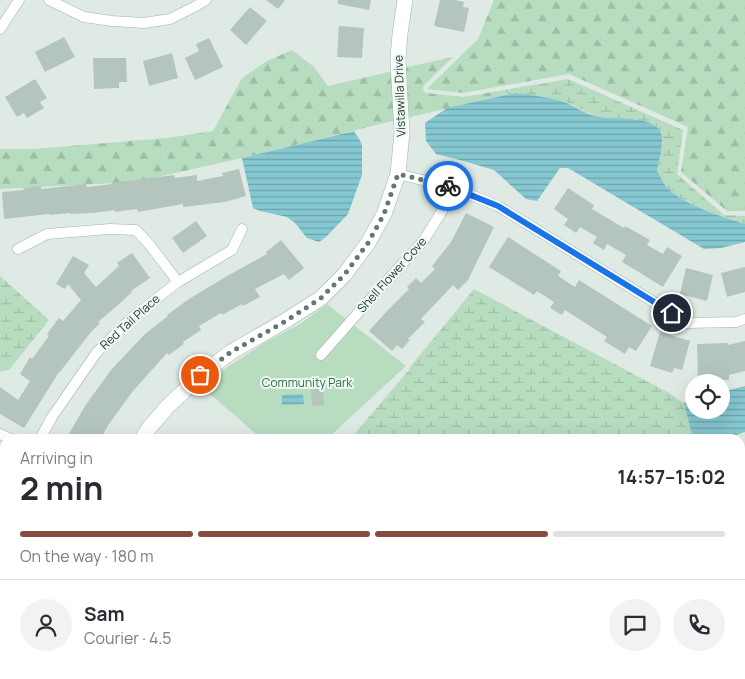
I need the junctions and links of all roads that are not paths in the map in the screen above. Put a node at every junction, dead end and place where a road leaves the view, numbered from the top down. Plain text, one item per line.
1 (19, 0) edge
2 (49, 0) edge
3 (206, 0) edge
4 (405, 0) edge
5 (0, 29) edge
6 (398, 174) junction
7 (454, 188) junction
8 (242, 229) dead end
9 (18, 249) dead end
10 (178, 282) junction
11 (745, 320) edge
12 (321, 356) dead end
13 (43, 434) edge
14 (145, 434) edge

1 - 5 street
2 - 3 street
4 - 6 street, Vistawilla Drive
6 - 7 street
6 - 14 street, Vistawilla Drive
7 - 11 street
7 - 12 street, Shell Flower Cove
8 - 10 street, Red Tail Place
9 - 10 street
10 - 13 street, Red Tail Place

